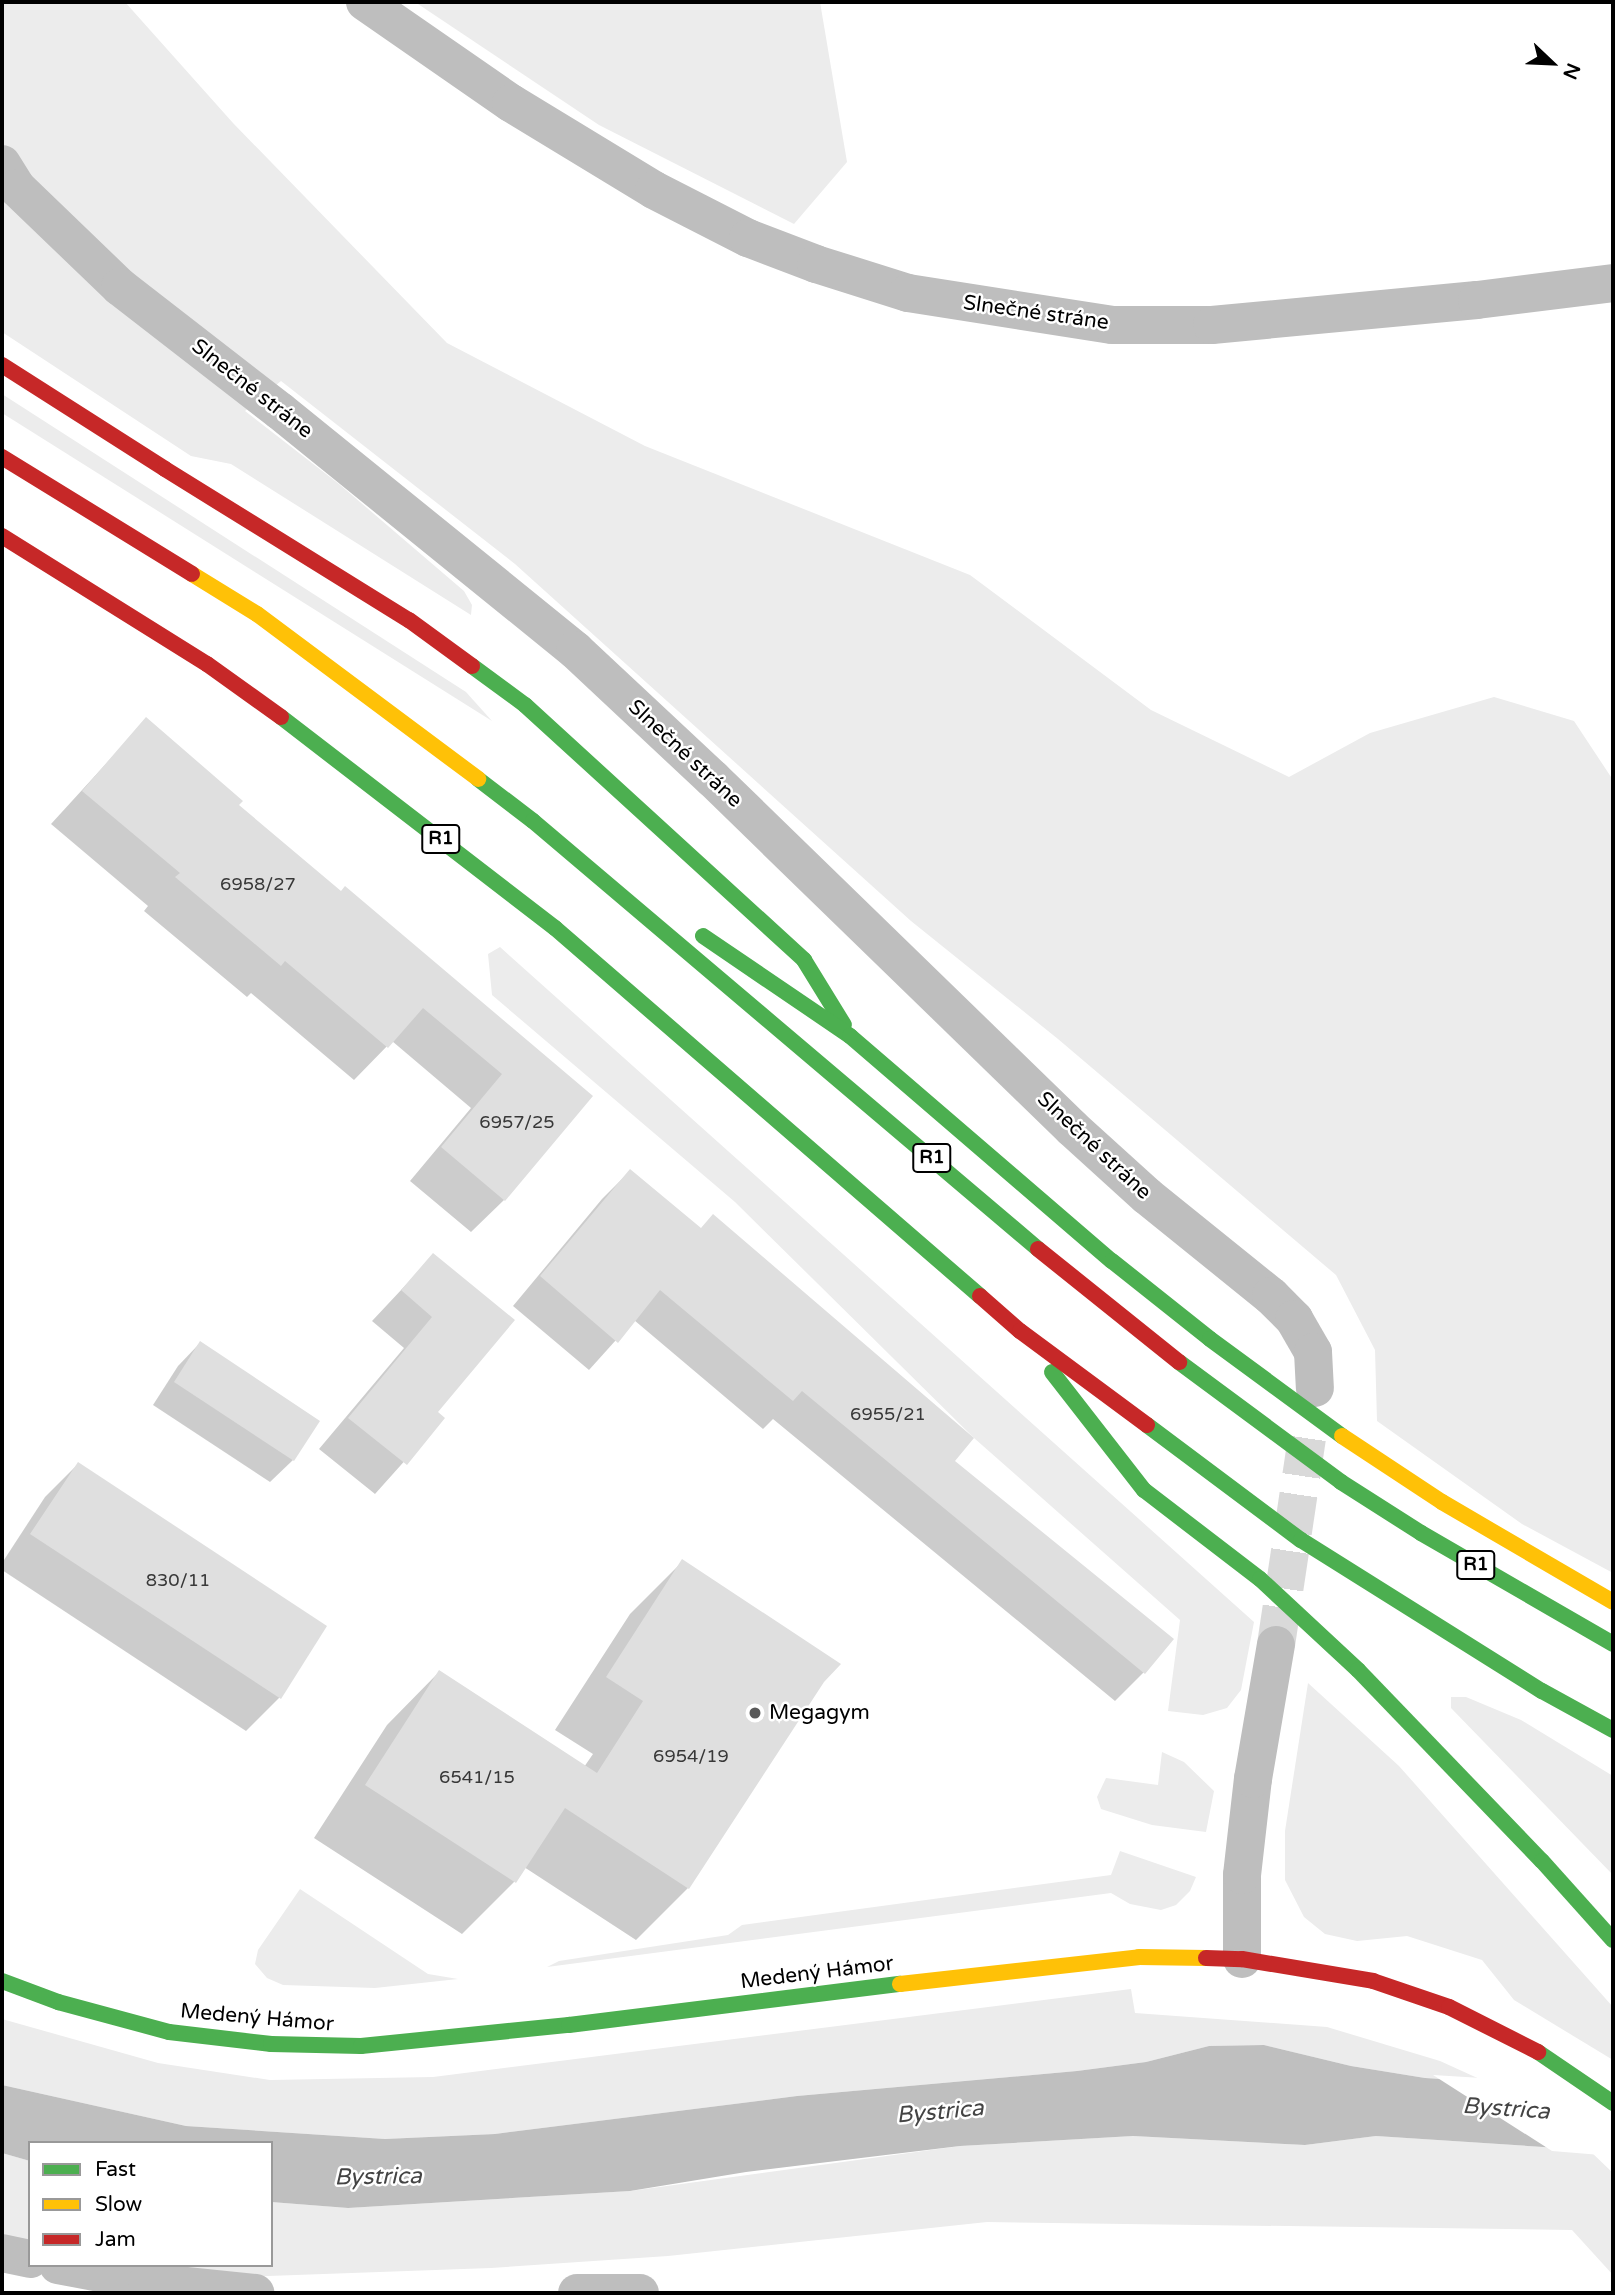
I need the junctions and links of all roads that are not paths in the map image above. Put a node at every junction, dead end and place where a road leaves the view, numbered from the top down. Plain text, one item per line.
1 (366, 2) edge
2 (2, 164) edge
3 (1613, 283) edge
4 (2, 365) edge
5 (2, 457) edge
6 (2, 536) edge
7 (533, 821) junction
8 (658, 905) dead end
9 (692, 928) dead end
10 (850, 1036) junction
11 (1020, 1331) junction
12 (1315, 1388) tunnel mouth
13 (1613, 1602) edge
14 (1613, 1644) edge
15 (1276, 1645) tunnel mouth
16 (1613, 1730) edge
17 (1613, 1940) edge
18 (1242, 1959) junction
19 (2, 1981) edge
20 (1613, 2103) edge
21 (2, 2253) edge
22 (28, 2259) edge
23 (68, 2267) edge
24 (255, 2293) edge
25 (577, 2293) edge
26 (640, 2293) edge

1 - 3 street, Slnečné stráne
2 - 12 street, Slnečné stráne
4 - 10 main road
5 - 7 main road, R1
6 - 11 main road, R1
7 - 8 main road
7 - 14 main road, R1
9 - 10 main road
10 - 13 main road
11 - 16 main road, R1
11 - 17 main road
15 - 18 street
18 - 19 main road, Medený Hámor
18 - 20 main road, Medený Hámor
21 - 22 street
23 - 24 street
25 - 26 street

